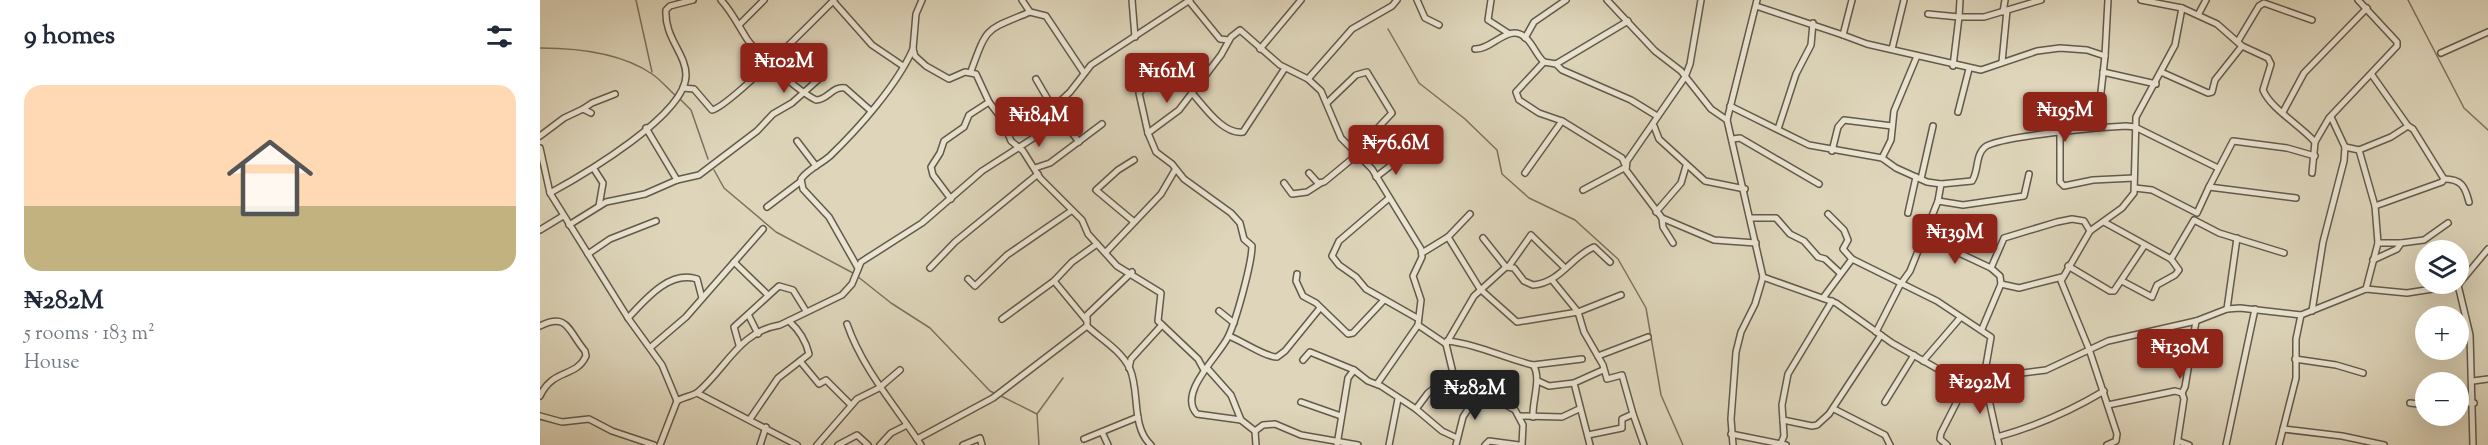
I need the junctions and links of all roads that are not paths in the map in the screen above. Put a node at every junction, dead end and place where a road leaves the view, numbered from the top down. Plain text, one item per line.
1 (693, 0) edge
2 (722, 0) edge
3 (764, 0) edge
4 (833, 0) edge
5 (922, 0) edge
6 (1022, 0) edge
7 (1132, 0) edge
8 (1190, 0) edge
9 (1301, 0) edge
10 (1397, 0) edge
11 (1417, 0) edge
12 (1491, 0) edge
13 (1566, 0) edge
14 (1607, 0) edge
15 (1701, 0) edge
16 (1852, 0) edge
17 (1904, 0) edge
18 (1960, 0) edge
19 (2005, 0) edge
20 (2041, 0) edge
21 (2108, 0) edge
22 (2141, 0) edge
23 (2206, 0) edge
24 (2358, 0) edge
25 (1757, 3) edge
26 (2182, 8) junction
27 (2367, 8) junction
28 (2005, 11) junction
29 (1030, 12) junction
30 (1928, 14) dead end
31 (2198, 15) junction
32 (1959, 17) junction
33 (2312, 20) dead end
34 (1628, 21) junction
35 (1813, 23) junction
36 (740, 25) junction
37 (1439, 25) dead end
38 (2488, 32) edge
39 (1508, 33) junction
40 (1843, 35) junction
41 (1134, 37) junction
42 (1525, 38) junction
43 (1226, 41) junction
44 (2240, 43) junction
45 (913, 49) junction
46 (1260, 49) junction
47 (1475, 49) dead end
48 (1892, 49) junction
49 (2441, 53) dead end
50 (1917, 56) junction
51 (2104, 56) junction
52 (919, 59) junction
53 (769, 62) junction
54 (1544, 62) junction
55 (2002, 62) junction
56 (905, 63) junction
57 (1556, 63) junction
58 (1953, 66) junction
59 (1285, 68) junction
60 (1969, 69) junction
61 (971, 71) junction
62 (2103, 72) junction
63 (2162, 72) junction
64 (1084, 73) junction
65 (2372, 75) junction
66 (1685, 77) junction
67 (820, 78) dead end
68 (1308, 79) junction
69 (1036, 80) dead end
70 (1147, 84) dead end
71 (2156, 84) junction
72 (683, 88) junction
73 (804, 92) junction
74 (1192, 93) junction
75 (615, 94) dead end
76 (989, 102) junction
77 (1328, 102) junction
78 (1730, 106) junction
79 (1053, 108) junction
80 (583, 109) junction
81 (871, 111) junction
82 (1958, 112) dead end
83 (2283, 112) junction
84 (591, 113) dead end
85 (1657, 117) junction
86 (2331, 117) junction
87 (1727, 120) junction
88 (1562, 121) junction
89 (1102, 124) dead end
90 (1654, 126) junction
91 (1892, 126) junction
92 (1933, 126) dead end
93 (2409, 126) junction
94 (2135, 127) junction
95 (646, 128) junction
96 (2097, 128) junction
97 (1778, 129) junction
98 (2060, 132) junction
99 (1148, 134) junction
100 (540, 136) edge
101 (1733, 139) junction
102 (797, 141) dead end
103 (1079, 142) junction
104 (2315, 142) junction
105 (1018, 147) junction
106 (2345, 147) junction
107 (540, 148) edge
108 (2359, 150) junction
109 (1832, 151) junction
110 (1357, 153) junction
111 (2315, 156) junction
112 (1402, 157) dead end
113 (1882, 158) junction
114 (1134, 160) dead end
115 (816, 166) junction
116 (1686, 166) junction
117 (1626, 167) junction
118 (1035, 168) junction
119 (2218, 168) junction
120 (594, 169) junction
121 (1175, 170) junction
122 (1309, 173) dead end
123 (1525, 173) dead end
124 (2312, 173) dead end
125 (1038, 174) junction
126 (2029, 174) dead end
127 (1376, 177) junction
128 (1918, 178) junction
129 (2134, 178) junction
130 (2444, 179) junction
131 (678, 180) junction
132 (800, 182) junction
133 (1284, 183) dead end
134 (1321, 183) junction
135 (1819, 184) dead end
136 (1941, 184) junction
137 (2209, 187) junction
138 (2135, 188) junction
139 (1744, 189) junction
140 (1583, 190) dead end
141 (550, 193) junction
142 (2296, 198) dead end
143 (951, 199) junction
144 (1388, 199) junction
145 (1938, 201) junction
146 (2469, 202) dead end
147 (599, 206) junction
148 (2375, 206) junction
149 (767, 207) dead end
150 (1071, 211) junction
151 (1656, 212) junction
152 (1908, 213) dead end
153 (2197, 213) junction
154 (1470, 214) dead end
155 (1828, 214) dead end
156 (563, 216) junction
157 (1662, 218) junction
158 (1751, 218) junction
159 (2194, 220) junction
160 (656, 221) dead end
161 (1133, 221) junction
162 (2104, 222) junction
163 (2448, 223) dead end
164 (569, 225) junction
165 (763, 229) dead end
166 (540, 230) edge
167 (2090, 231) junction
168 (1448, 237) junction
169 (1925, 237) junction
170 (1483, 238) dead end
171 (2237, 238) junction
172 (1673, 243) dead end
173 (1756, 243) junction
174 (2378, 243) junction
175 (2401, 243) junction
176 (1097, 244) junction
177 (2144, 246) junction
178 (2488, 249) edge
179 (1106, 252) junction
180 (1422, 253) junction
181 (2284, 253) dead end
182 (588, 254) junction
183 (1852, 259) junction
184 (2171, 259) junction
185 (2373, 260) junction
186 (734, 262) junction
187 (1610, 262) dead end
188 (2068, 266) junction
189 (1507, 267) junction
190 (930, 268) dead end
191 (1565, 268) junction
192 (1991, 268) junction
193 (856, 272) junction
194 (1132, 272) junction
195 (2469, 272) edge
196 (1840, 273) junction
197 (1298, 274) dead end
198 (2062, 276) junction
199 (1763, 277) junction
200 (968, 279) dead end
201 (1552, 280) junction
202 (1054, 281) junction
203 (2122, 281) junction
204 (1902, 282) junction
205 (2001, 284) junction
206 (1480, 289) junction
207 (2366, 290) junction
208 (2415, 292) edge
209 (2460, 294) edge
210 (768, 295) junction
211 (1621, 296) dead end
212 (702, 298) junction
213 (1824, 298) junction
214 (1384, 300) junction
215 (1832, 301) junction
216 (1320, 308) junction
217 (2227, 309) junction
218 (2255, 309) junction
219 (806, 311) junction
220 (1219, 311) dead end
221 (2312, 311) junction
222 (1578, 312) junction
223 (2301, 315) junction
224 (749, 316) junction
225 (628, 318) junction
226 (1960, 318) junction
227 (1002, 319) dead end
228 (789, 321) junction
229 (1418, 321) junction
230 (2196, 321) junction
231 (1087, 323) junction
232 (1234, 323) junction
233 (847, 324) dead end
234 (1162, 325) junction
235 (540, 326) edge
236 (1982, 329) junction
237 (758, 334) junction
238 (1879, 334) junction
239 (1229, 336) junction
240 (1648, 337) dead end
241 (1446, 342) junction
242 (739, 345) junction
243 (651, 347) junction
244 (2089, 349) junction
245 (1914, 354) junction
246 (1598, 356) junction
247 (1582, 359) dead end
248 (2295, 359) junction
249 (1303, 360) dead end
250 (800, 361) junction
251 (1923, 361) junction
252 (1533, 365) junction
253 (1129, 369) junction
254 (1206, 369) junction
255 (900, 370) dead end
256 (1354, 370) junction
257 (1603, 370) junction
258 (1453, 373) junction
259 (2363, 374) dead end
260 (1984, 377) junction
261 (2488, 379) edge
262 (1968, 380) junction
263 (1538, 381) junction
264 (2473, 381) junction
265 (1574, 383) junction
266 (1377, 384) junction
267 (879, 388) junction
268 (2104, 391) junction
269 (1479, 392) junction
270 (697, 393) junction
271 (2182, 393) junction
272 (540, 396) edge
273 (1398, 399) junction
274 (677, 401) junction
275 (1301, 402) dead end
276 (1885, 402) dead end
277 (2469, 402) edge
278 (2474, 402) junction
279 (2410, 403) dead end
280 (2415, 404) edge
281 (851, 405) junction
282 (2108, 405) junction
283 (1416, 409) junction
284 (1580, 409) junction
285 (1833, 409) junction
286 (1633, 414) junction
287 (540, 416) edge
288 (1341, 416) junction
289 (1520, 416) junction
290 (1138, 417) junction
291 (1533, 417) junction
292 (750, 419) junction
293 (1241, 420) junction
294 (1783, 420) junction
295 (907, 425) junction
296 (766, 427) junction
297 (2283, 429) junction
298 (1256, 431) junction
299 (1102, 432) junction
300 (1731, 434) junction
301 (1588, 435) junction
302 (1997, 437) junction
303 (917, 439) junction
304 (1084, 440) dead end
305 (1457, 442) edge
306 (1337, 443) edge
307 (2177, 443) edge
308 (1784, 444) edge
309 (654, 445) edge
310 (660, 445) edge
311 (760, 445) edge
312 (797, 445) edge
313 (817, 445) edge
314 (838, 445) edge
315 (868, 445) edge
316 (880, 445) edge
317 (921, 445) edge
318 (963, 445) edge
319 (982, 445) edge
320 (1108, 445) edge
321 (1151, 445) edge
322 (1256, 445) edge
323 (1358, 445) edge
324 (1389, 445) edge
325 (1485, 445) edge
326 (1520, 445) edge
327 (1590, 445) edge
328 (1644, 445) edge
329 (1733, 445) edge
330 (1890, 445) edge
331 (1947, 445) edge
332 (1999, 445) edge
333 (2107, 445) edge
334 (2189, 445) edge
335 (2226, 445) edge
336 (2279, 445) edge
337 (2384, 445) edge
338 (2473, 445) edge

1 - 72 street
2 - 36 street
3 - 36 street
4 - 53 street
4 - 56 street
5 - 45 street
6 - 29 street
7 - 41 street
8 - 41 street
8 - 43 street
9 - 46 street
10 - 68 street
11 - 37 street
12 - 39 street
13 - 42 street
14 - 34 street
15 - 66 street
16 - 40 street
17 - 48 street
18 - 32 street
19 - 28 street
20 - 28 street
21 - 51 street
22 - 26 street
23 - 31 street
24 - 27 street
25 - 35 street
25 - 78 street
26 - 31 street
26 - 63 street
27 - 65 street
27 - 83 street
28 - 32 street
28 - 55 street
29 - 61 street
29 - 64 street
30 - 32 street
31 - 44 street
32 - 58 street
33 - 44 street
34 - 57 street
34 - 66 street
35 - 40 street
35 - 97 street
36 - 53 street
38 - 49 street
39 - 42 street
39 - 47 street
40 - 48 street
41 - 64 street
42 - 54 street
43 - 46 street
43 - 74 street
44 - 63 street
44 - 83 street
45 - 52 street
45 - 56 street
46 - 59 street
48 - 50 street
50 - 58 street
50 - 91 street
51 - 55 street
51 - 62 street
52 - 56 street
52 - 61 street
53 - 72 street
53 - 73 street
54 - 57 street
54 - 88 street
55 - 60 street
56 - 81 street
57 - 85 street
58 - 60 street
59 - 68 street
59 - 74 street
60 - 82 street
61 - 76 street
62 - 71 street
62 - 96 street
63 - 71 street
64 - 79 street
65 - 86 street
65 - 93 street
66 - 85 street
66 - 87 street
67 - 73 street
68 - 77 street
69 - 79 street
70 - 99 street
71 - 94 street
72 - 95 street
73 - 81 street
73 - 131 street
74 - 99 street
75 - 80 street
76 - 105 street
76 - 143 street
77 - 110 street
77 - 110 street
78 - 87 street
78 - 97 street
79 - 103 street
79 - 105 street
80 - 84 street
80 - 100 street
81 - 115 street
83 - 104 street
85 - 90 street
86 - 104 street
86 - 106 street
87 - 101 street
88 - 117 street
88 - 123 street
89 - 103 street
90 - 116 street
90 - 117 street
91 - 109 street
91 - 113 street
92 - 128 street
93 - 108 street
93 - 130 street
94 - 96 street
94 - 119 street
94 - 129 street
95 - 120 street
95 - 131 street
96 - 98 street
97 - 109 street
98 - 129 street
98 - 136 street
99 - 121 street
101 - 135 street
101 - 139 street
102 - 115 street
103 - 118 street
104 - 111 street
105 - 118 street
105 - 143 street
106 - 108 street
106 - 221 street
107 - 141 street
108 - 148 street
109 - 113 street
110 - 127 street
110 - 134 street
111 - 119 street
111 - 124 street
112 - 127 street
113 - 128 street
114 - 161 street
115 - 132 street
116 - 139 street
116 - 151 street
117 - 140 street
117 - 151 street
118 - 125 street
119 - 137 street
120 - 141 street
120 - 147 street
121 - 161 street
121 - 232 street
122 - 134 street
125 - 150 street
125 - 190 street
126 - 145 street
127 - 144 street
128 - 136 street
128 - 152 street
129 - 138 street
130 - 146 street
130 - 148 street
131 - 147 street
132 - 149 street
132 - 193 street
133 - 134 street
136 - 145 street
137 - 142 street
137 - 153 street
138 - 153 street
138 - 162 street
139 - 158 street
141 - 156 street
143 - 193 street
144 - 180 street
144 - 214 street
145 - 169 street
147 - 164 street
148 - 174 street
150 - 176 street
150 - 200 street
151 - 157 street
153 - 159 street
154 - 168 street
155 - 183 street
156 - 164 street
156 - 166 street
157 - 172 street
157 - 173 street
158 - 173 street
158 - 196 street
159 - 171 street
159 - 184 street
160 - 182 street
161 - 179 street
162 - 167 street
162 - 177 street
163 - 175 street
164 - 182 street
165 - 186 street
167 - 188 street
167 - 192 street
168 - 180 street
168 - 206 street
169 - 192 street
169 - 204 street
170 - 189 street
171 - 181 street
171 - 217 street
173 - 199 street
174 - 175 street
174 - 185 street
175 - 185 street
176 - 179 street
176 - 202 street
177 - 184 street
177 - 203 street
178 - 195 street
179 - 194 street
180 - 229 street
182 - 225 street
183 - 196 street
183 - 204 street
184 - 203 street
185 - 207 street
186 - 210 street
186 - 212 street
187 - 191 street
188 - 198 street
188 - 203 street
189 - 191 street
189 - 201 street
189 - 206 street
191 - 201 street
192 - 205 street
193 - 219 street
194 - 231 street
194 - 234 street
196 - 213 street
197 - 216 street
198 - 205 street
198 - 244 street
199 - 213 street
199 - 300 street
201 - 222 street
202 - 227 street
202 - 231 street
204 - 226 street
204 - 238 street
205 - 236 street
206 - 222 street
206 - 241 street
207 - 208 street
207 - 221 street
209 - 264 street
210 - 219 street
210 - 224 street
211 - 222 street
212 - 225 street
212 - 243 street
213 - 215 street
214 - 216 street
214 - 229 street
215 - 238 street
215 - 294 street
216 - 239 street
217 - 218 street
217 - 230 street
218 - 223 street
218 - 335 street
219 - 228 street
220 - 232 street
221 - 223 street
222 - 246 street
223 - 248 street
224 - 237 street
224 - 242 street
225 - 243 street
226 - 236 street
226 - 251 street
228 - 237 street
228 - 250 street
229 - 241 street
229 - 266 street
230 - 244 street
230 - 271 street
231 - 253 street
231 - 303 street
232 - 239 street
233 - 267 street
234 - 253 street
234 - 254 street
235 - 272 street
236 - 260 street
237 - 242 street
238 - 245 street
238 - 285 street
239 - 254 street
240 - 246 street
241 - 252 street
241 - 258 street
242 - 270 street
243 - 274 street
244 - 260 street
244 - 268 street
245 - 251 street
245 - 276 street
246 - 257 street
247 - 252 street
248 - 259 street
248 - 297 street
249 - 256 street
250 - 281 street
250 - 292 street
251 - 262 street
252 - 263 street
253 - 290 street
254 - 293 street
254 - 293 street
255 - 267 street
256 - 266 street
256 - 288 street
257 - 265 street
257 - 286 street
258 - 269 street
258 - 283 street
260 - 262 street
260 - 302 street
261 - 264 street
262 - 331 street
263 - 265 street
263 - 291 street
264 - 278 street
265 - 284 street
266 - 273 street
267 - 281 street
267 - 295 street
268 - 282 street
268 - 302 street
269 - 289 street
269 - 305 street
270 - 274 street
270 - 292 street
271 - 282 street
271 - 307 street
273 - 283 street
273 - 324 street
274 - 310 street
275 - 288 street
277 - 278 street
278 - 338 street
279 - 280 street
281 - 313 street
282 - 333 street
283 - 305 street
284 - 291 street
284 - 301 street
285 - 294 street
285 - 330 street
286 - 301 street
286 - 328 street
287 - 309 street
288 - 306 street
289 - 291 street
289 - 326 street
290 - 299 street
290 - 321 street
292 - 296 street
293 - 298 street
294 - 308 street
295 - 303 street
295 - 316 street
296 - 311 street
296 - 312 street
297 - 336 street
297 - 337 street
298 - 306 street
298 - 322 street
299 - 304 street
299 - 320 street
300 - 308 street
300 - 329 street
301 - 327 street
302 - 332 street
303 - 317 street
306 - 323 street
307 - 334 street
314 - 315 street
318 - 319 street
325 - 326 street

